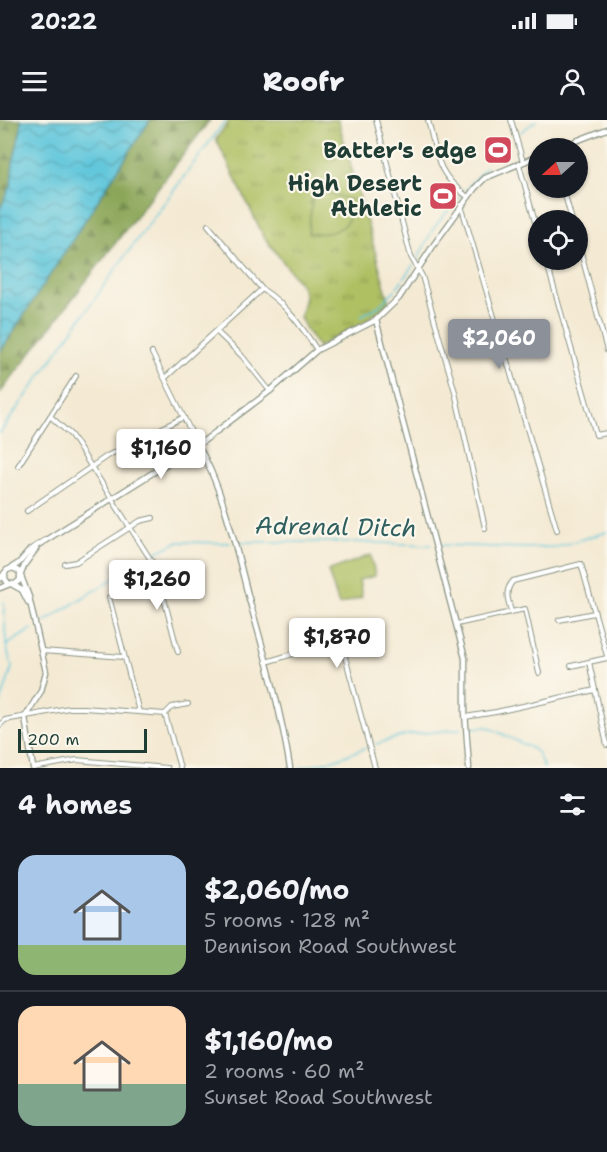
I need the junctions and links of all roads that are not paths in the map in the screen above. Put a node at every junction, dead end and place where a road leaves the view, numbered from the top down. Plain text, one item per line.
1 (376, 120) edge
2 (428, 120) edge
3 (511, 120) edge
4 (607, 129) edge
5 (584, 138) edge
6 (528, 160) edge
7 (521, 163) junction
8 (468, 197) junction
9 (461, 204) junction
10 (532, 210) edge
11 (208, 225) dead end
12 (418, 269) junction
13 (549, 270) edge
14 (586, 270) edge
15 (262, 288) junction
16 (376, 320) junction
17 (217, 332) junction
18 (317, 350) junction
19 (607, 351) edge
20 (152, 353) dead end
21 (76, 376) dead end
22 (165, 378) junction
23 (270, 391) junction
24 (50, 416) junction
25 (184, 417) junction
26 (607, 433) edge
27 (197, 444) junction
28 (18, 466) dead end
29 (92, 467) junction
30 (112, 498) junction
31 (27, 512) dead end
32 (153, 518) dead end
33 (130, 527) junction
34 (485, 528) dead end
35 (557, 530) dead end
36 (37, 547) junction
37 (64, 564) dead end
38 (11, 568) junction
39 (5, 573) junction
40 (21, 575) junction
41 (0, 579) edge
42 (11, 585) junction
43 (0, 588) edge
44 (109, 597) dead end
45 (511, 611) junction
46 (594, 613) junction
47 (33, 615) junction
48 (559, 620) dead end
49 (457, 624) junction
50 (42, 651) junction
51 (178, 652) dead end
52 (124, 657) junction
53 (607, 657) edge
54 (266, 662) junction
55 (589, 663) junction
56 (571, 666) dead end
57 (539, 673) dead end
58 (595, 690) junction
59 (188, 704) dead end
60 (139, 712) junction
61 (165, 714) junction
62 (26, 717) junction
63 (465, 718) junction
64 (0, 724) edge
65 (607, 745) edge
66 (33, 768) edge
67 (167, 768) edge
68 (180, 768) edge
69 (290, 768) edge
70 (375, 768) edge
71 (469, 768) edge

1 - 12 street
2 - 8 street
3 - 7 street
4 - 5 street
6 - 7 street
7 - 8 street
7 - 10 street
8 - 9 street
9 - 12 street
9 - 35 street
11 - 15 street
12 - 16 street
12 - 34 street
13 - 26 street
14 - 19 street
15 - 17 street
15 - 18 street
16 - 18 street
16 - 49 street
17 - 22 street
17 - 23 street
18 - 23 street
20 - 22 street
21 - 24 street
22 - 25 street
23 - 27 street
24 - 28 street
24 - 29 street
25 - 27 street
25 - 29 street
27 - 30 street
27 - 54 street
29 - 30 street
29 - 31 street
30 - 33 street
30 - 36 street
32 - 33 street
33 - 37 street
33 - 51 street
36 - 38 street
36 - 40 street
38 - 39 street
38 - 40 street
39 - 41 street
39 - 42 street
40 - 42 street
40 - 47 street
42 - 43 street
42 - 47 street
44 - 52 street
45 - 46 street
45 - 49 street
45 - 57 street
46 - 48 street
46 - 53 street
47 - 50 street
49 - 63 street
50 - 52 street
50 - 62 street
52 - 60 street
53 - 55 street
54 - 69 street
54 - 70 street
55 - 56 street
55 - 58 street
58 - 63 street
58 - 65 street
59 - 61 street
60 - 61 street
60 - 62 street
61 - 68 street
62 - 64 street
62 - 66 street
63 - 71 street
66 - 67 street

